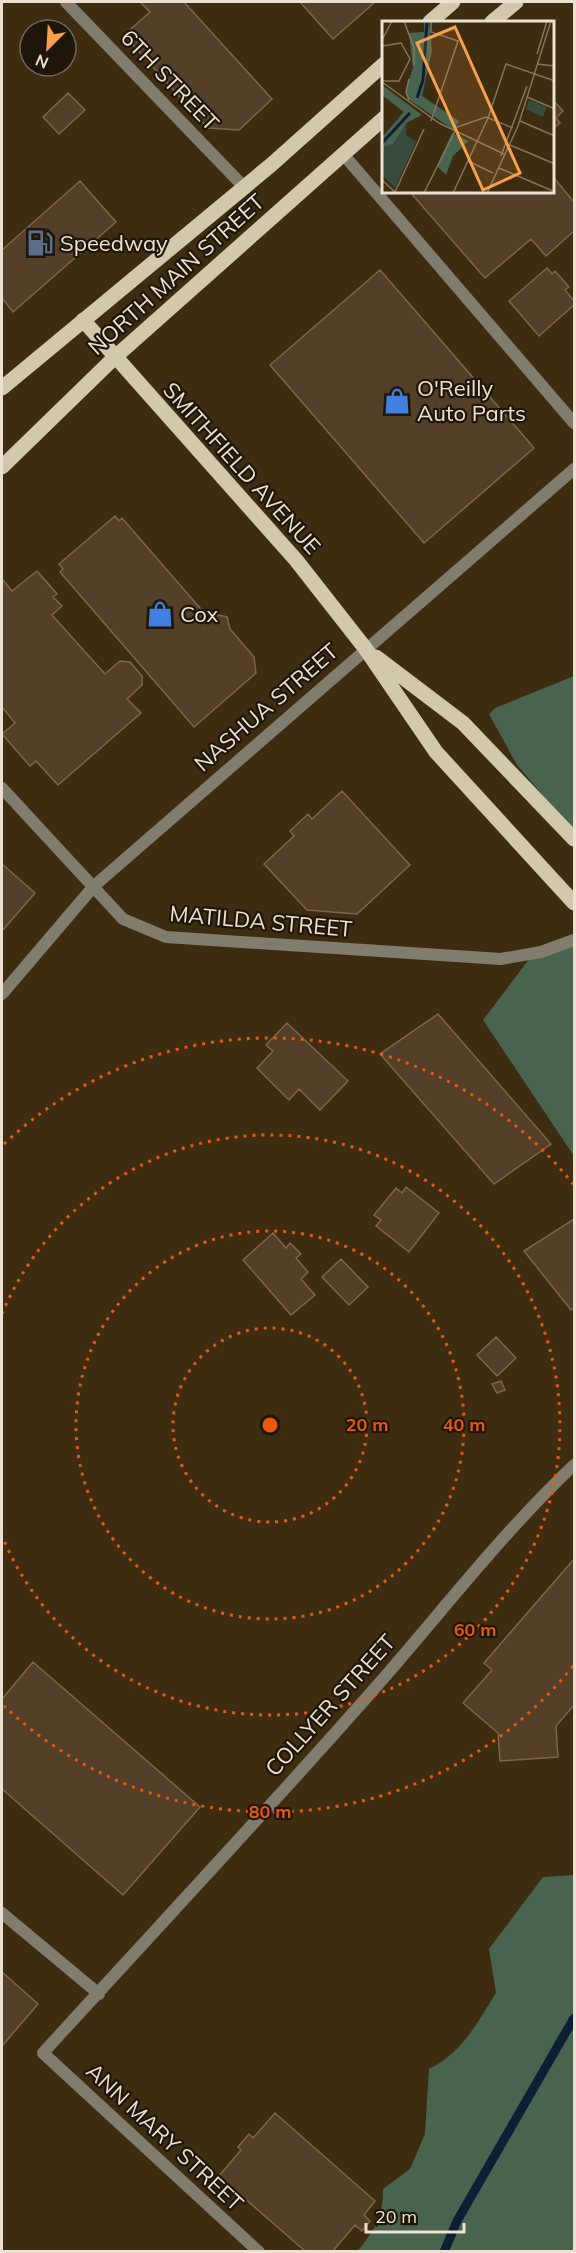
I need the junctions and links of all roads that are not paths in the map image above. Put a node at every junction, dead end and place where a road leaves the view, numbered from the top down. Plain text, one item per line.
1 (66, 2) edge
2 (453, 2) edge
3 (516, 2) edge
4 (431, 21) edge
5 (493, 21) edge
6 (382, 66) edge
7 (382, 120) edge
8 (343, 154) junction
9 (244, 187) junction
10 (83, 320) junction
11 (114, 358) junction
12 (2, 388) edge
13 (574, 423) edge
14 (2, 468) edge
15 (574, 469) edge
16 (365, 648) junction
17 (2, 788) edge
18 (574, 839) edge
19 (94, 886) junction
20 (574, 903) edge
21 (574, 940) edge
22 (2, 994) edge
23 (574, 1465) edge
24 (2, 1913) edge
25 (99, 1994) junction
26 (43, 2053) joint
27 (259, 2252) edge

1 - 9 street, 6TH STREET
2 - 4 main road
3 - 5 main road
6 - 9 main road, NORTH MAIN STREET
7 - 8 main road, NORTH MAIN STREET
8 - 11 main road, NORTH MAIN STREET
8 - 13 street
9 - 10 main road, NORTH MAIN STREET
10 - 11 main road, SMITHFIELD AVENUE
10 - 12 main road, NORTH MAIN STREET
11 - 14 main road, NORTH MAIN STREET
11 - 16 main road, SMITHFIELD AVENUE
15 - 16 street, NASHUA STREET
16 - 18 main road, SMITHFIELD AVENUE
16 - 19 street, NASHUA STREET
16 - 20 main road, SMITHFIELD AVENUE
17 - 19 street, MATILDA STREET
19 - 21 street, MATILDA STREET
19 - 22 street, NASHUA STREET
23 - 25 street, COLLYER STREET
24 - 25 street
25 - 26 street, COLLYER STREET
26 - 27 street, ANN MARY STREET

